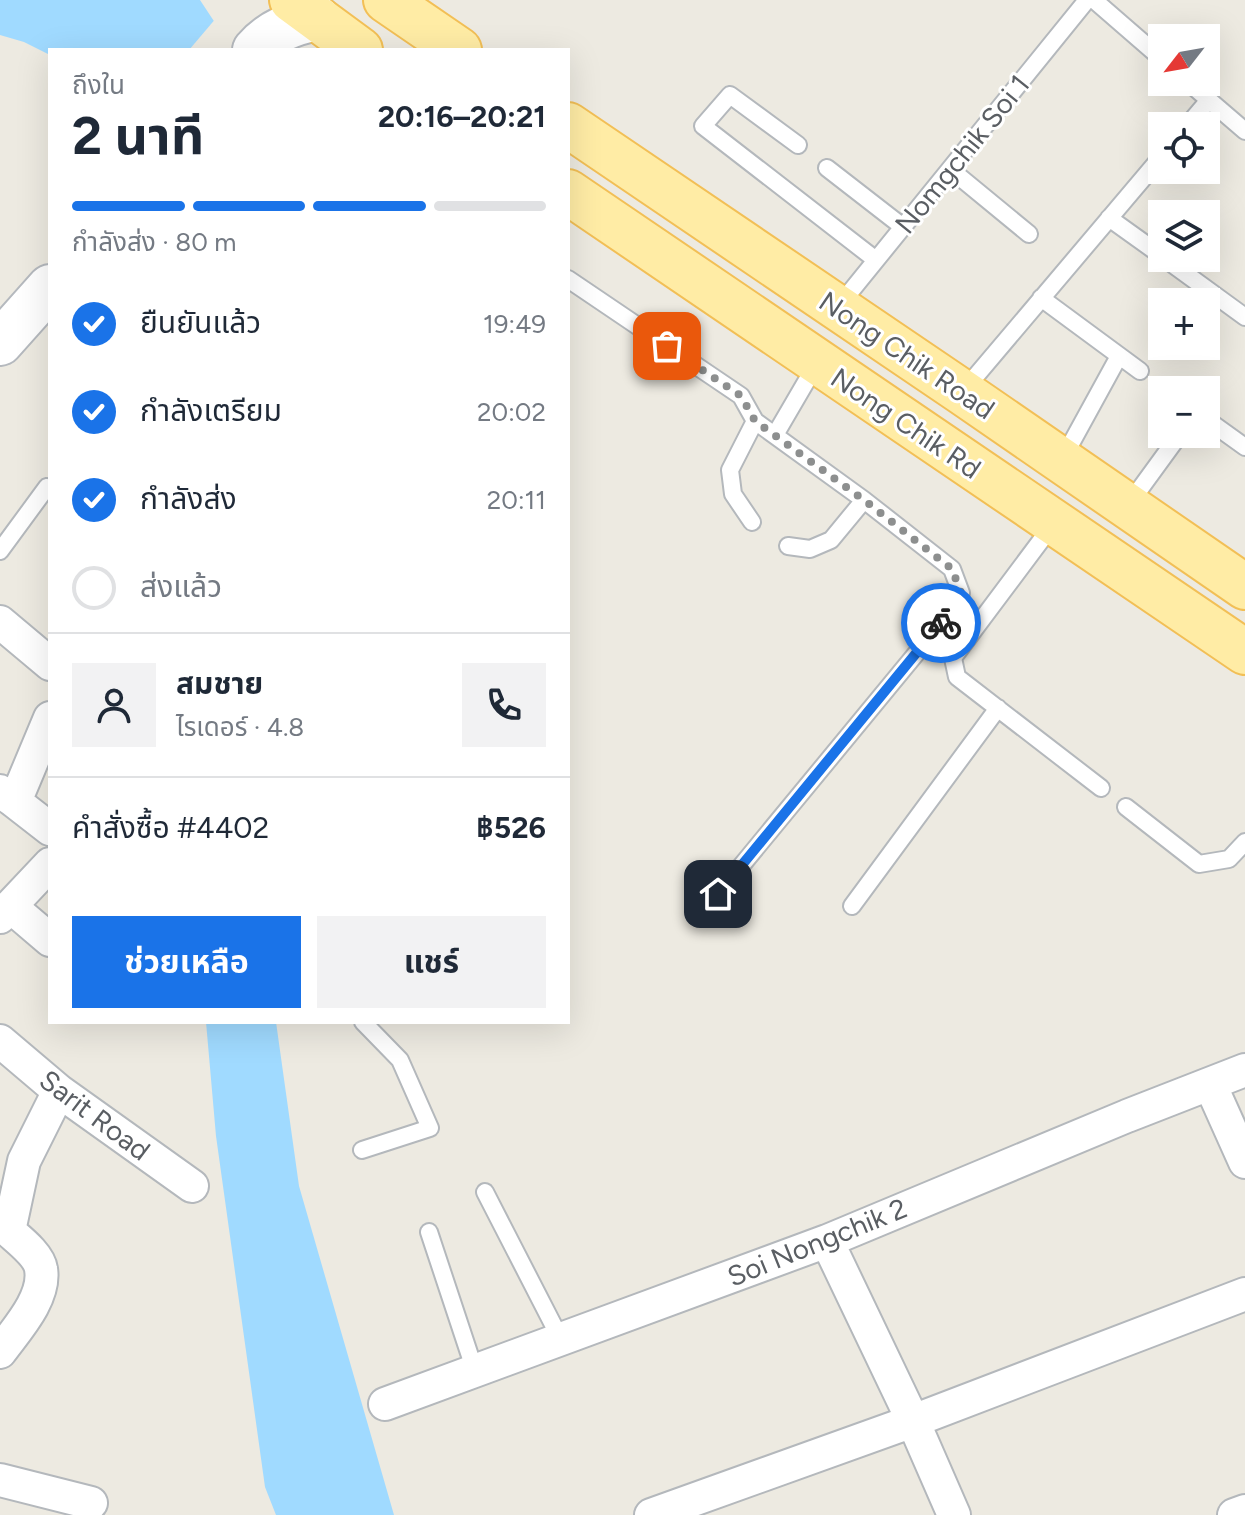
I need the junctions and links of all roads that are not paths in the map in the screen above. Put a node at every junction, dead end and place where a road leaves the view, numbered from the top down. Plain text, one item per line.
1 (386, 0) edge
2 (1087, 0) edge
3 (1094, 0) edge
4 (313, 6) edge
5 (261, 34) edge
6 (1148, 47) edge
7 (358, 48) edge
8 (456, 48) edge
9 (1204, 96) edge
10 (1209, 100) junction
11 (1199, 112) edge
12 (570, 126) edge
13 (1245, 131) edge
14 (798, 145) dead end
15 (827, 168) dead end
16 (950, 169) junction
17 (1148, 172) edge
18 (570, 193) edge
19 (1109, 218) junction
20 (903, 227) junction
21 (1029, 234) dead end
22 (1148, 246) edge
23 (876, 260) junction
24 (1184, 272) edge
25 (570, 280) edge
26 (48, 289) edge
27 (1041, 298) junction
28 (837, 308) junction
29 (1245, 317) edge
30 (0, 343) edge
31 (1119, 356) junction
32 (817, 362) junction
33 (1140, 371) dead end
34 (962, 392) junction
35 (755, 421) junction
36 (1220, 429) edge
37 (775, 435) junction
38 (929, 439) junction
39 (1245, 447) edge
40 (1170, 448) edge
41 (1074, 470) junction
42 (47, 487) dead end
43 (864, 500) junction
44 (1128, 507) junction
45 (752, 522) dead end
46 (1054, 523) junction
47 (788, 546) dead end
48 (0, 551) edge
49 (1245, 587) edge
50 (0, 622) edge
51 (1245, 652) edge
52 (48, 662) edge
53 (998, 708) junction
54 (48, 723) edge
55 (1101, 788) dead end
56 (7, 796) edge
57 (1126, 807) dead end
58 (48, 827) edge
59 (1245, 842) edge
60 (48, 866) edge
61 (718, 894) dead end
62 (852, 906) dead end
63 (5, 911) edge
64 (48, 939) edge
65 (365, 1024) edge
66 (0, 1042) edge
67 (1245, 1070) edge
68 (1210, 1084) junction
69 (59, 1091) junction
70 (362, 1150) dead end
71 (1245, 1162) edge
72 (192, 1186) dead end
73 (485, 1192) dead end
74 (4, 1229) edge
75 (429, 1232) dead end
76 (827, 1241) junction
77 (1245, 1294) edge
78 (561, 1340) junction
79 (0, 1352) edge
80 (475, 1371) junction
81 (385, 1404) dead end
82 (913, 1421) junction
83 (0, 1480) edge
84 (91, 1503) dead end
85 (1245, 1511) edge
86 (651, 1515) edge
87 (954, 1515) edge
88 (1234, 1515) edge

1 - 8 main road
2 - 16 lane, Nomgchik Soi 1
3 - 6 lane
4 - 5 main road
4 - 7 main road
9 - 10 lane
10 - 11 lane
10 - 13 lane
12 - 28 main road, Nong Chik Road
14 - 23 lane
15 - 20 lane
16 - 20 lane, Nomgchik Soi 1
16 - 21 lane
17 - 19 lane
18 - 32 main road, Nong Chik Rd
19 - 22 lane
19 - 27 lane
20 - 23 lane, Nomgchik Soi 1
23 - 28 lane, Nomgchik Soi 1
24 - 29 lane
25 - 35 lane
26 - 30 main road
27 - 31 lane
27 - 34 lane
28 - 34 main road, Nong Chik Road
31 - 33 lane
31 - 41 lane
32 - 37 lane
32 - 38 main road, Nong Chik Rd
34 - 38 main road
34 - 41 main road, Nong Chik Road
35 - 37 lane
35 - 45 lane
36 - 39 lane
37 - 43 lane
38 - 46 main road, Nong Chik Rd
40 - 44 lane
41 - 44 main road, Nong Chik Road
41 - 46 main road
42 - 48 lane
43 - 47 lane
43 - 61 lane
44 - 49 main road, Nong Chik Road
46 - 51 main road, Nong Chik Rd
46 - 53 lane
50 - 52 street
53 - 55 lane
53 - 62 lane
54 - 56 street
56 - 58 street
57 - 59 lane
60 - 63 street
63 - 64 street
65 - 70 lane
66 - 69 street, Sarit Road
67 - 68 street, Soi Nongchik 2
68 - 71 street
68 - 76 street, Soi Nongchik 2
69 - 72 street, Sarit Road
69 - 74 street
73 - 78 lane
74 - 79 street
75 - 80 lane
76 - 78 street, Soi Nongchik 2
76 - 82 street
77 - 82 street
78 - 80 street, Soi Nongchik 2
80 - 81 street, Soi Nongchik 2
82 - 86 street
82 - 87 street
83 - 84 street
85 - 88 street

